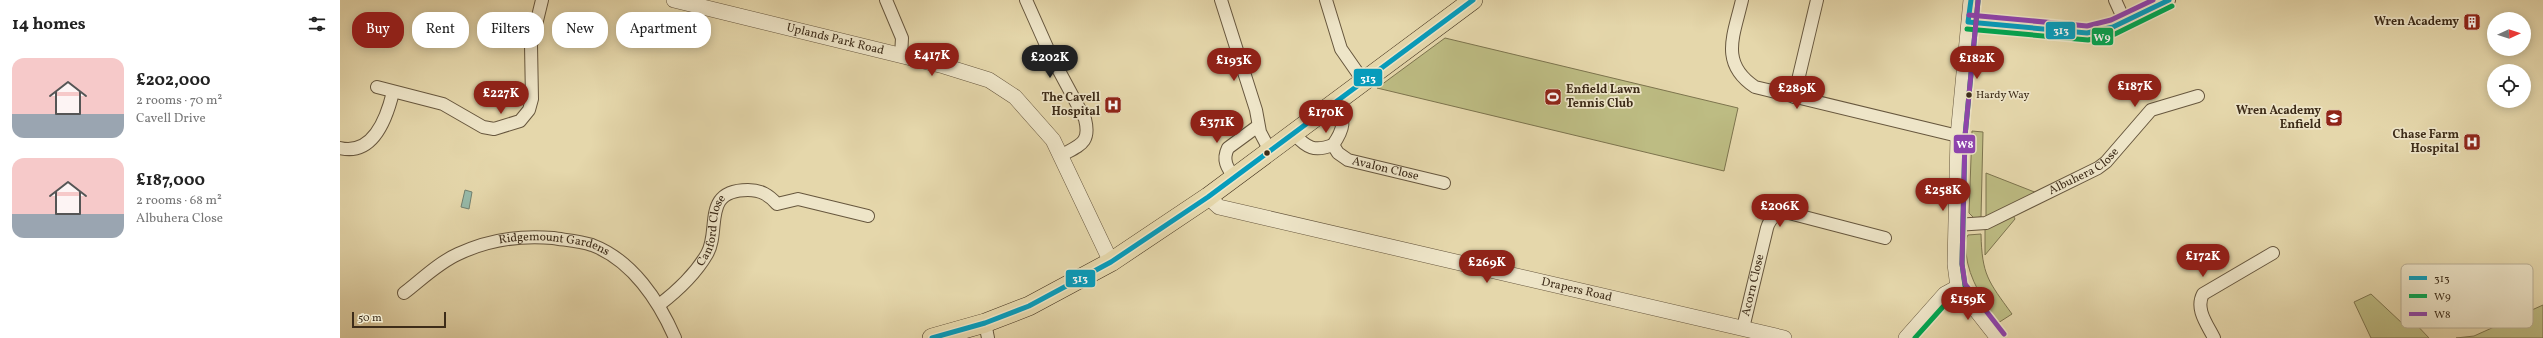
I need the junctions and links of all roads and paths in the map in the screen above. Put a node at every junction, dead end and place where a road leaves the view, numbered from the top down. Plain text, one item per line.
1 (542, 0) edge
2 (1026, 0) edge
3 (1221, 0) edge
4 (1326, 0) edge
5 (1472, 0) edge
6 (1742, 0) edge
7 (1817, 0) edge
8 (1971, 0) edge
9 (2115, 0) edge
10 (2169, 0) edge
11 (681, 1) edge
12 (889, 1) edge
13 (1968, 22) junction
14 (2125, 22) junction
15 (901, 56) junction
16 (1364, 82) junction
17 (377, 87) dead end
18 (393, 92) junction
19 (2198, 96) dead end
20 (1794, 97) junction
21 (1336, 103) junction
22 (1258, 126) junction
23 (1294, 134) junction
24 (1958, 136) junction
25 (1333, 144) junction
26 (340, 148) edge
27 (1270, 151) junction
28 (1062, 155) junction
29 (1235, 178) junction
30 (1444, 183) dead end
31 (1208, 197) junction
32 (868, 216) dead end
33 (1956, 225) junction
34 (1885, 238) dead end
35 (2273, 253) dead end
36 (1112, 262) junction
37 (1958, 287) junction
38 (404, 293) dead end
39 (659, 305) junction
40 (1743, 328) junction
41 (986, 330) edge
42 (675, 338) edge
43 (932, 338) edge
44 (1784, 338) edge
45 (1906, 338) edge
46 (1998, 338) edge
47 (2214, 338) edge

1 - 18 street
2 - 28 street
3 - 22 street
4 - 16 street
5 - 16 main road
6 - 20 street
7 - 20 street
8 - 13 street
9 - 14 street
10 - 14 street
11 - 15 street, Uplands Park Road
12 - 15 street
13 - 14 street
13 - 24 street
15 - 28 street, Uplands Park Road
16 - 21 main road
17 - 18 street
18 - 26 street
19 - 33 street, Albuhera Close
20 - 24 street
21 - 23 main road
21 - 25 street
22 - 27 street
22 - 29 street
23 - 25 street
23 - 27 main road
24 - 33 street
25 - 30 street, Avalon Close
27 - 29 main road
28 - 36 street, Uplands Park Road
29 - 31 main road
31 - 36 main road
31 - 40 street, Drapers Road
32 - 39 street, Canford Close
33 - 37 street
34 - 40 street, Acorn Close
35 - 47 street
36 - 41 main road
37 - 45 street
37 - 46 street
38 - 39 street, Ridgemount Gardens
39 - 42 street, Ridgemount Gardens
40 - 44 street, Drapers Road
41 - 43 main road

